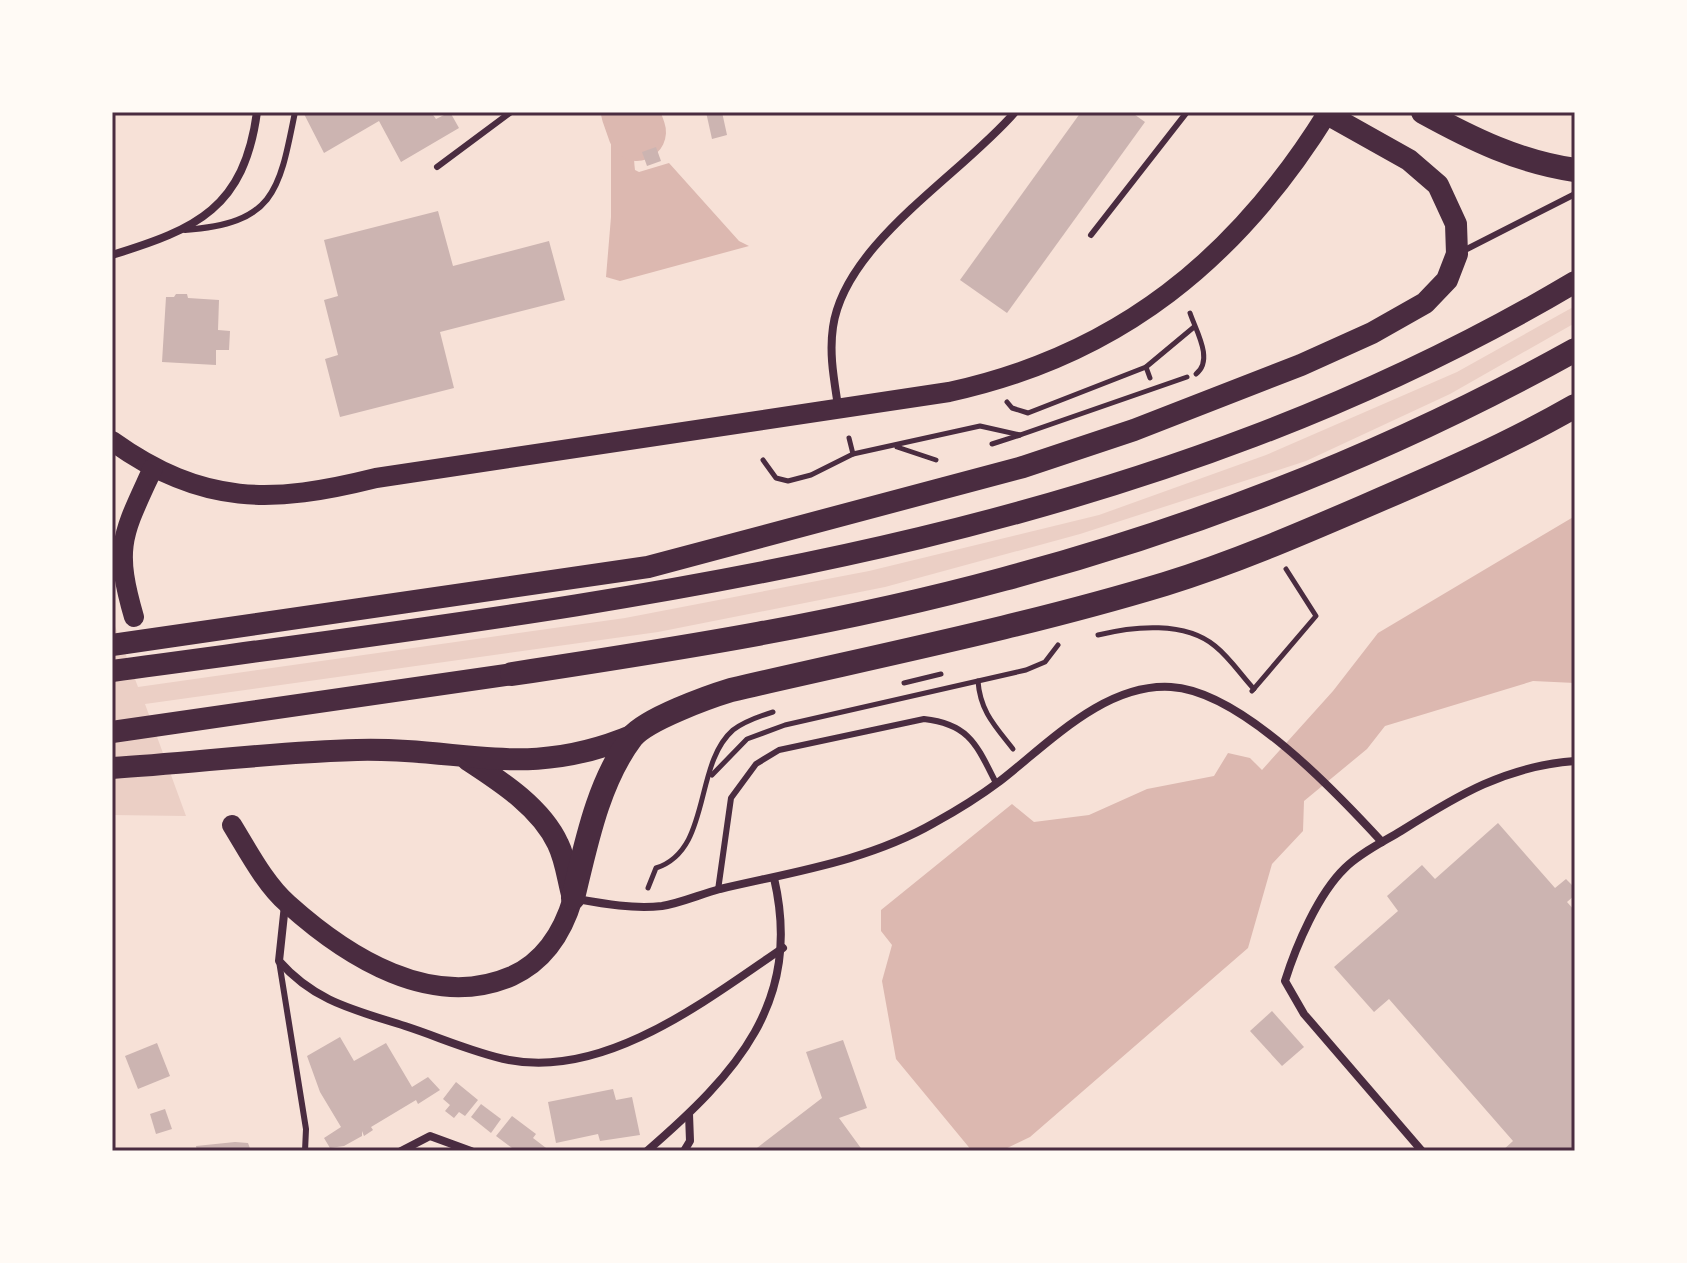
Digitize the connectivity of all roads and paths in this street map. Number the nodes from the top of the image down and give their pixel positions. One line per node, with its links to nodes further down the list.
1 (257, 112): 11 (street)
2 (295, 112): 11 (lane)
3 (511, 112): 8 (lane)
4 (1015, 112): 23 (street)
5 (1187, 112): 12 (lane)
6 (1423, 112): 9 (highway)
7 (1328, 113): 13 (highway); 23 (main road)
8 (437, 167)
9 (1575, 170)
10 (1575, 194): 13 (lane)
11 (179, 230): 14 (street)
12 (1091, 235)
13 (1457, 254): 35 (highway)
14 (112, 255)
15 (1575, 282): 37 (highway)
16 (1190, 313): 17 (path)
17 (1194, 327): 19 (path); 24 (path)
18 (1575, 350): 38 (highway)
19 (1146, 367): 20 (path); 21 (path)
20 (1150, 378)
21 (1006, 401)
22 (1575, 406): 42 (highway)
23 (838, 407): 32 (main road)
24 (1020, 435): 27 (path); 28 (path)
25 (849, 438): 29 (path)
26 (112, 441): 32 (main road)
27 (896, 446): 29 (path); 31 (path)
28 (984, 447)
29 (853, 454): 30 (path)
30 (763, 460)
31 (942, 460)
32 (153, 468): 34 (main road)
33 (1285, 568): 40 (path)
34 (134, 617)
35 (112, 645)
36 (1058, 645): 39 (path)
37 (112, 671)
38 (512, 674): 41 (highway)
39 (978, 681): 45 (path); 47 (path)
40 (1236, 710): 45 (street); 50 (street)
41 (112, 732)
42 (634, 735): 43 (highway); 53 (highway)
43 (464, 757): 46 (highway); 53 (highway)
44 (1575, 761): 50 (street)
45 (1024, 762): 48 (street)
46 (112, 768)
47 (709, 779)
48 (996, 783): 51 (street); 52 (lane)
49 (232, 825): 54 (main road)
50 (1382, 842): 63 (street)
51 (774, 878): 52 (street); 55 (street)
52 (718, 890): 53 (street)
53 (573, 898): 54 (main road)
54 (286, 902): 56 (street)
55 (783, 948): 56 (street); 57 (street)
56 (279, 961): 58 (lane)
57 (689, 1114): 61 (street); 62 (street)
58 (305, 1151)
59 (401, 1151): 60 (street)
60 (471, 1151)
61 (647, 1151)
62 (684, 1151)
63 (1422, 1151)

